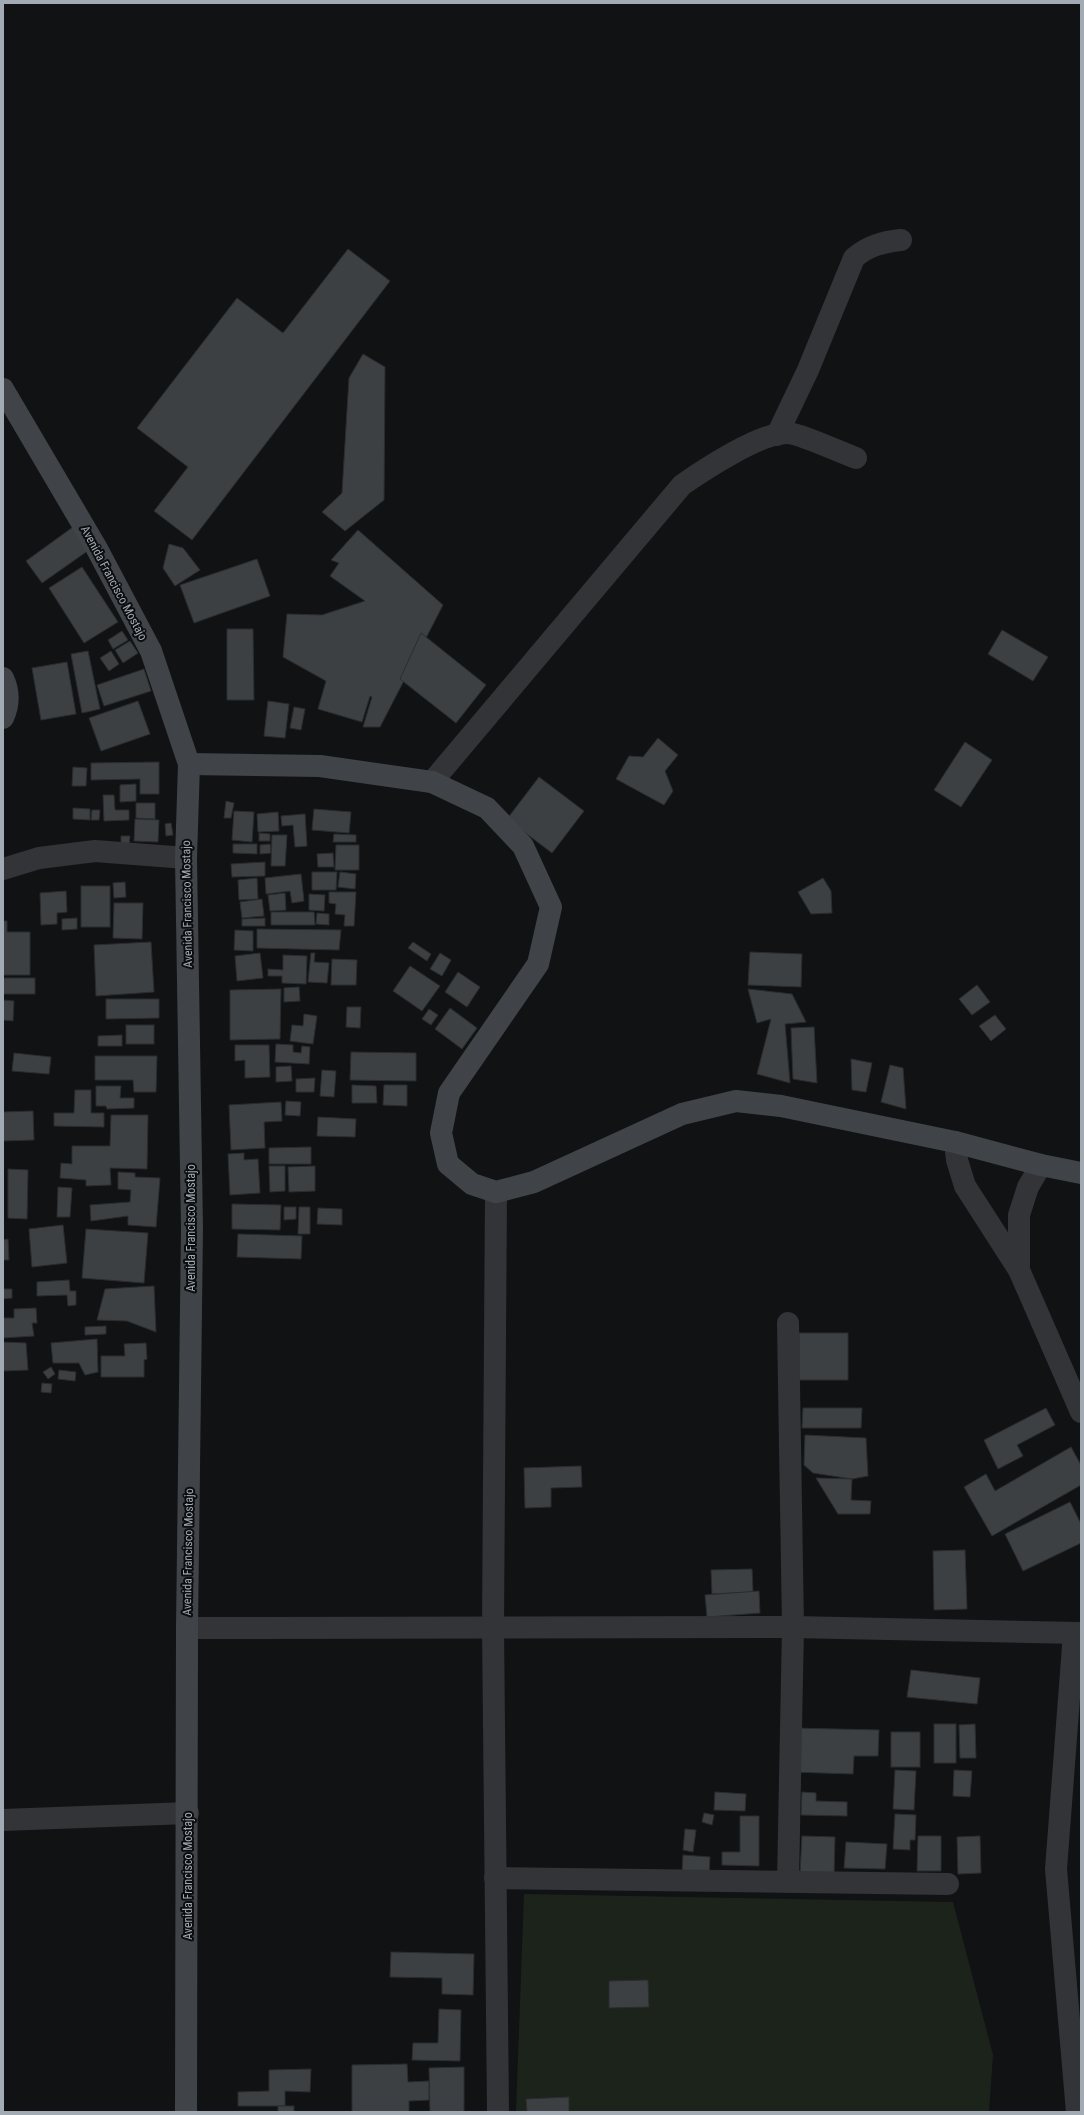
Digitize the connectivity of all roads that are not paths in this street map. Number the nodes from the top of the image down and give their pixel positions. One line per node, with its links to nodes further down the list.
1 (901, 240): 3 (street)
2 (3, 389): 7 (street, Avenida Francisco Mostajo)
3 (777, 435): 4 (street); 8 (street)
4 (856, 458)
5 (3, 678): 6 (street)
6 (3, 718)
7 (189, 764): 8 (street); 9 (street, Avenida Francisco Mostajo)
8 (432, 782): 14 (street)
9 (186, 858): 10 (street); 20 (street, Avenida Francisco Mostajo)
10 (3, 869)
11 (955, 1142): 12 (street); 14 (street); 15 (street)
12 (1041, 1165): 13 (street); 15 (street)
13 (1081, 1173)
14 (496, 1192): 19 (street)
15 (1019, 1270): 17 (street)
16 (788, 1323): 18 (street)
17 (1081, 1412)
18 (793, 1626): 19 (street); 21 (street); 25 (street)
19 (493, 1627): 20 (street); 24 (street)
20 (187, 1628): 22 (street, Avenida Francisco Mostajo)
21 (1078, 1633): 29 (street)
22 (188, 1813): 23 (street); 27 (street, Avenida Francisco Mostajo)
23 (3, 1820)
24 (495, 1878): 25 (street); 28 (street)
25 (788, 1882): 26 (street)
26 (948, 1884)
27 (186, 2112)
28 (498, 2112)
29 (1076, 2112)

